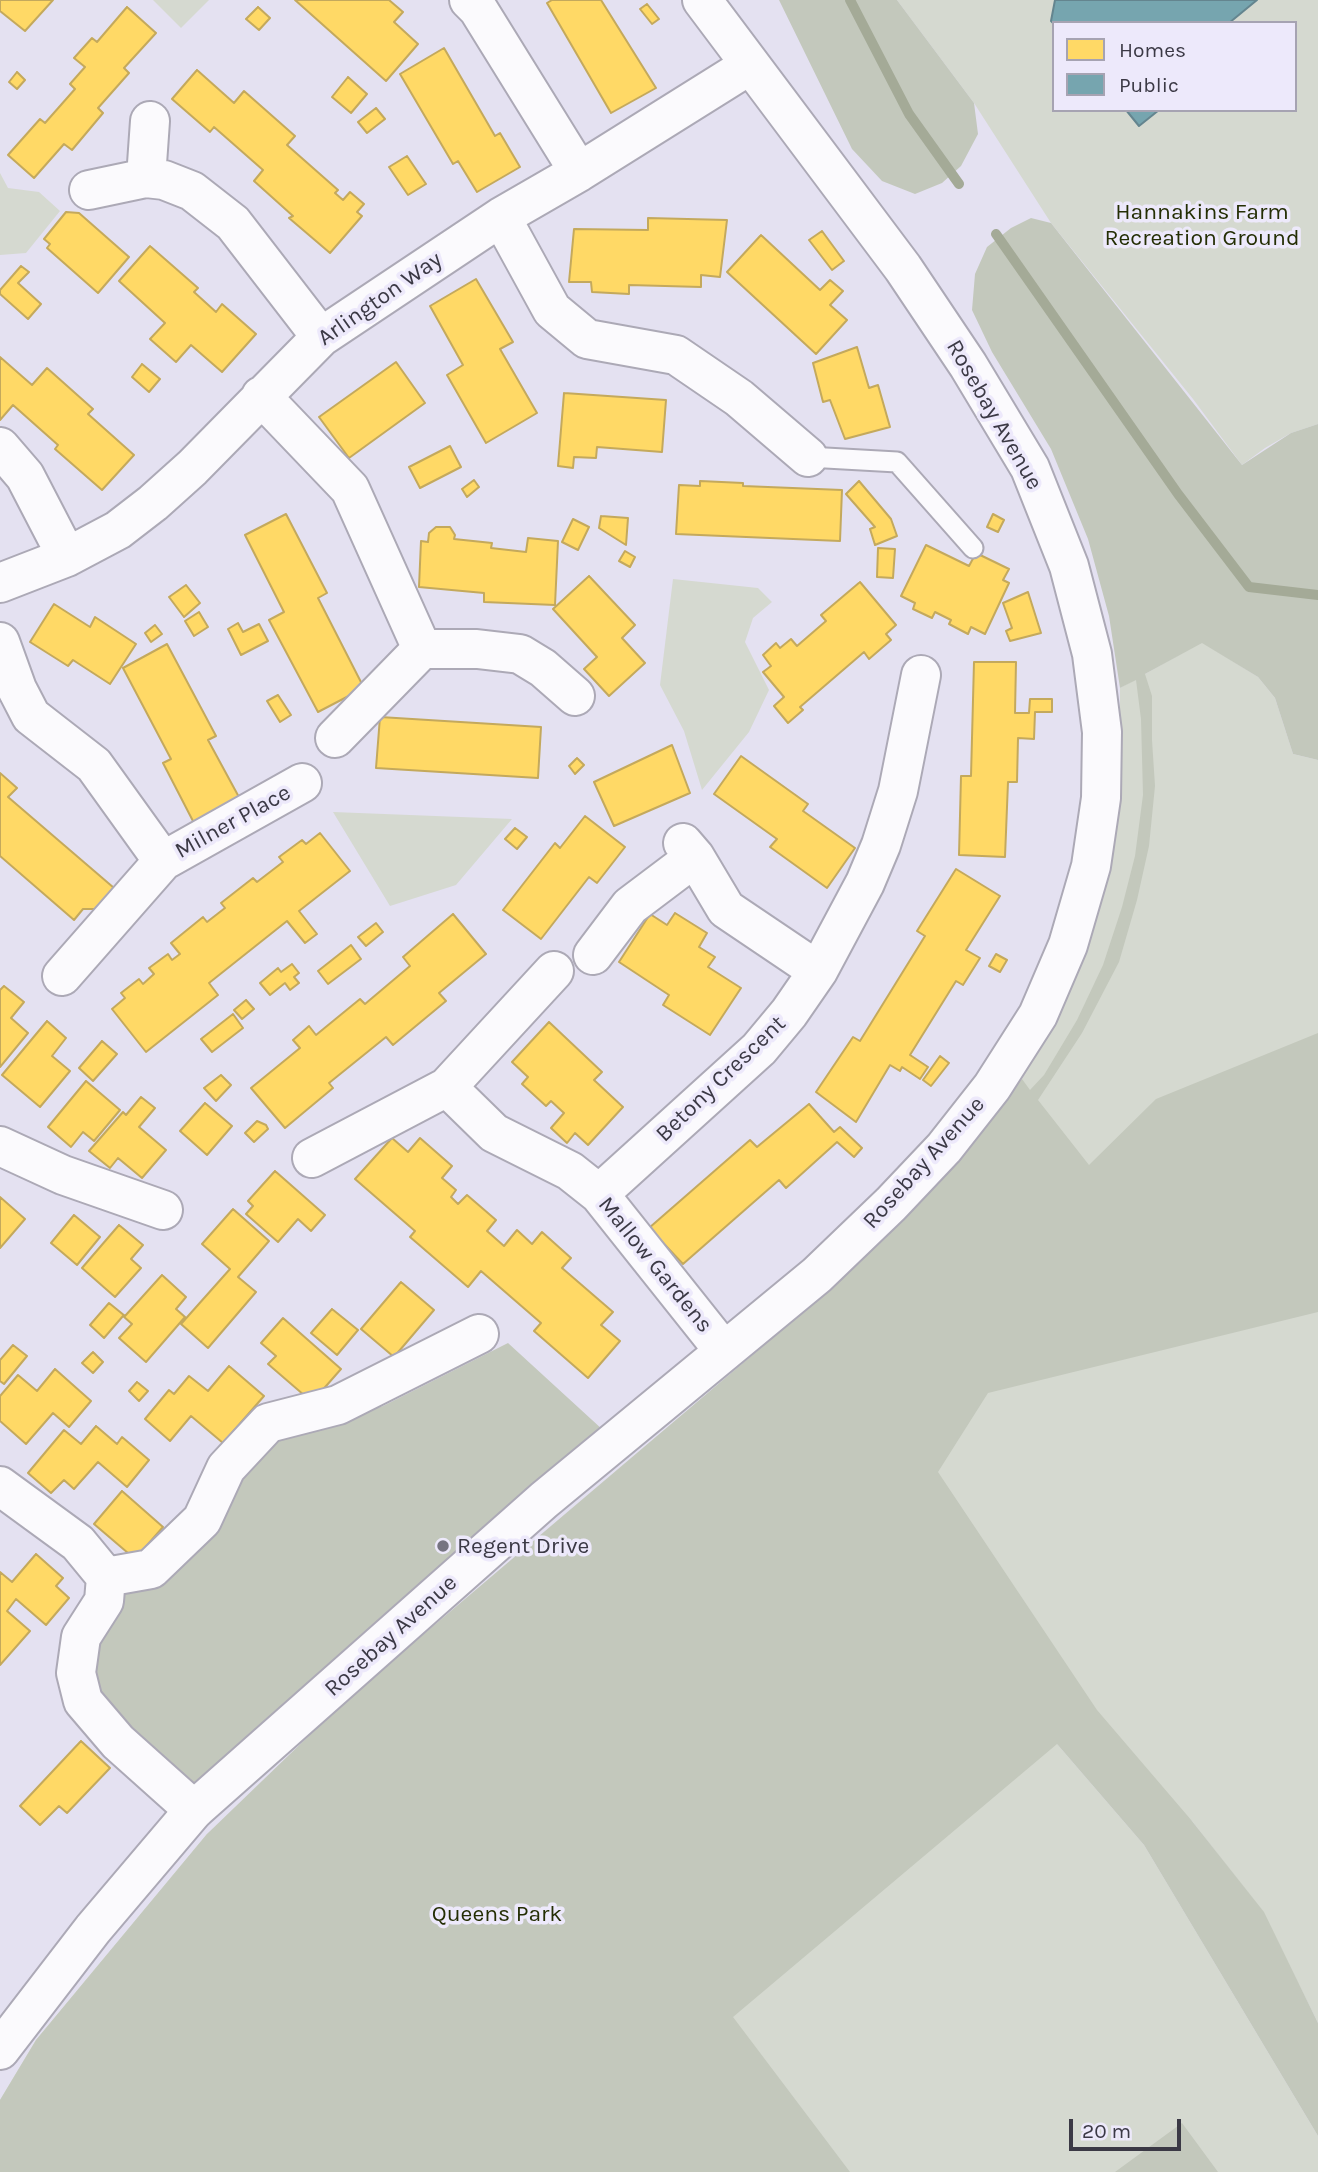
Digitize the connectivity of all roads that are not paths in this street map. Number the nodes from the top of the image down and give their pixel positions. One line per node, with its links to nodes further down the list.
1 (469, 0): 5 (street)
2 (702, 0): 3 (street, Rosebay Avenue)
3 (750, 65): 5 (street, Arlington Way); 33 (street, Rosebay Avenue)
4 (150, 121): 6 (street)
5 (579, 172): 8 (street, Arlington Way)
6 (146, 178): 7 (street); 9 (street)
7 (89, 190)
8 (501, 217): 9 (street, Arlington Way); 12 (street)
9 (321, 337): 10 (street, Arlington Way)
10 (261, 396): 14 (street, Arlington Way); 17 (street)
11 (0, 447): 14 (street)
12 (808, 457): 13 (lane)
13 (973, 548)
14 (67, 557): 15 (street, Arlington Way)
15 (0, 583)
16 (0, 642): 22 (street, Milner Place)
17 (422, 649): 19 (street); 20 (street)
18 (921, 675): 25 (street, Betony Crescent)
19 (575, 696)
20 (335, 738)
21 (302, 783): 22 (street, Milner Place)
22 (163, 861): 26 (street, Milner Place)
23 (593, 956): 25 (street)
24 (554, 971): 27 (street)
25 (818, 971): 30 (street, Betony Crescent)
26 (62, 976)
27 (447, 1087): 29 (street); 30 (street, Mallow Gardens)
28 (0, 1146): 31 (street)
29 (312, 1158)
30 (600, 1194): 33 (street, Mallow Gardens)
31 (163, 1210)
32 (479, 1334): 35 (street)
33 (724, 1351): 36 (street, Rosebay Avenue)
34 (0, 1486): 35 (street)
35 (106, 1577): 36 (street)
36 (194, 1810): 37 (street, Rosebay Avenue)
37 (0, 2050)

